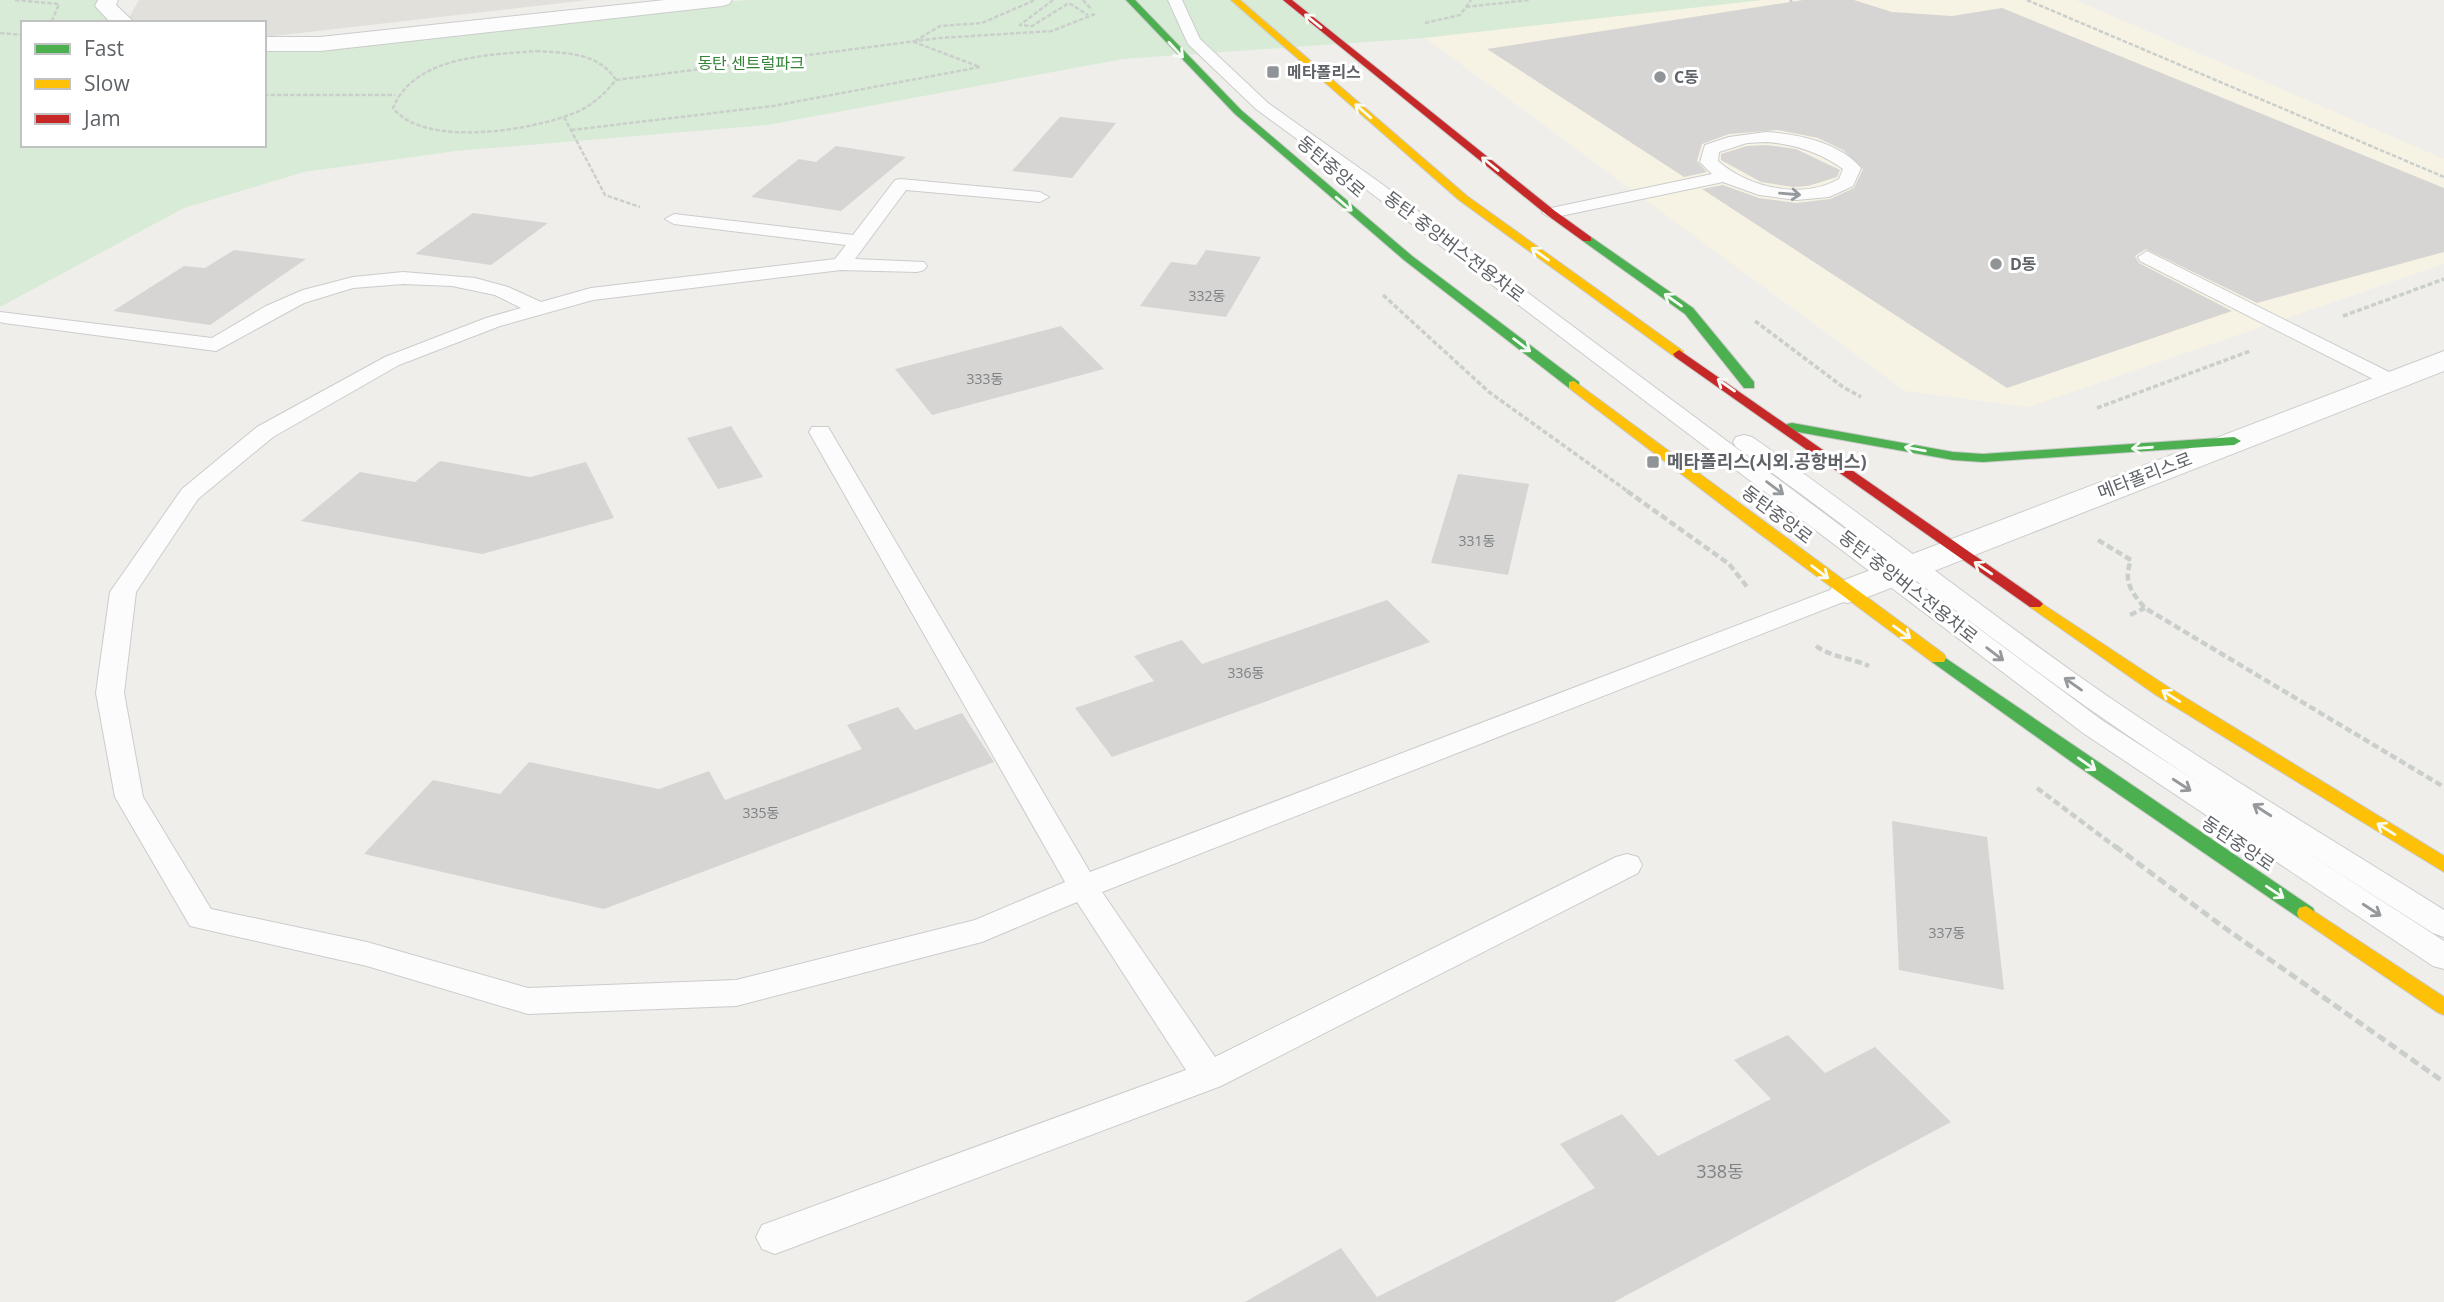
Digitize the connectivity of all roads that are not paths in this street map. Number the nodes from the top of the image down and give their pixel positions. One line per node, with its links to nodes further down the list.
1 (108, 0): 8 (street)
2 (722, 0): 9 (street)
3 (1130, 0): 27 (street, 동탄중앙로, one-way to 27)
4 (1175, 0): 26 (lane, 동탄 중앙버스전용차로, one-way to 26)
5 (1190, 0): 26 (lane, 동탄 중앙버스전용차로)
6 (1235, 0): 22 (street, one-way to 6)
7 (1287, 0): 12 (street, one-way to 7)
8 (122, 21)
9 (266, 44)
10 (1725, 176): 10 (lane, one-way to 10); 12 (lane)
11 (1040, 197): 14 (lane)
12 (1551, 213): 22 (street, one-way to 12)
13 (674, 219): 14 (lane)
14 (859, 240): 16 (lane)
15 (2147, 257): 21 (lane)
16 (841, 264): 17 (lane); 18 (lane)
17 (917, 266)
18 (540, 309): 19 (lane); 30 (lane)
19 (4, 317)
20 (2444, 360): 21 (street, 메타폴리스로)
21 (2390, 380): 24 (street, 메타폴리스로)
22 (1781, 425): 24 (street, one-way to 22); 25 (street)
23 (820, 432): 30 (lane)
24 (2234, 441): 25 (street, 메타폴리스로)
25 (1956, 549): 26 (street, 메타폴리스로); 29 (street, one-way to 25)
26 (1901, 570): 27 (street, 메타폴리스로); 31 (lane, 동탄 중앙버스전용차로, one-way to 26); 32 (lane, 동탄 중앙버스전용차로, one-way to 32)
27 (1847, 592): 30 (lane); 33 (street, 동탄중앙로, one-way to 33)
28 (1628, 865): 34 (lane)
29 (2444, 865)
30 (1083, 887): 34 (lane)
31 (2444, 925)
32 (2444, 957)
33 (2444, 1007)
34 (1209, 1076): 35 (lane)
35 (775, 1237)

